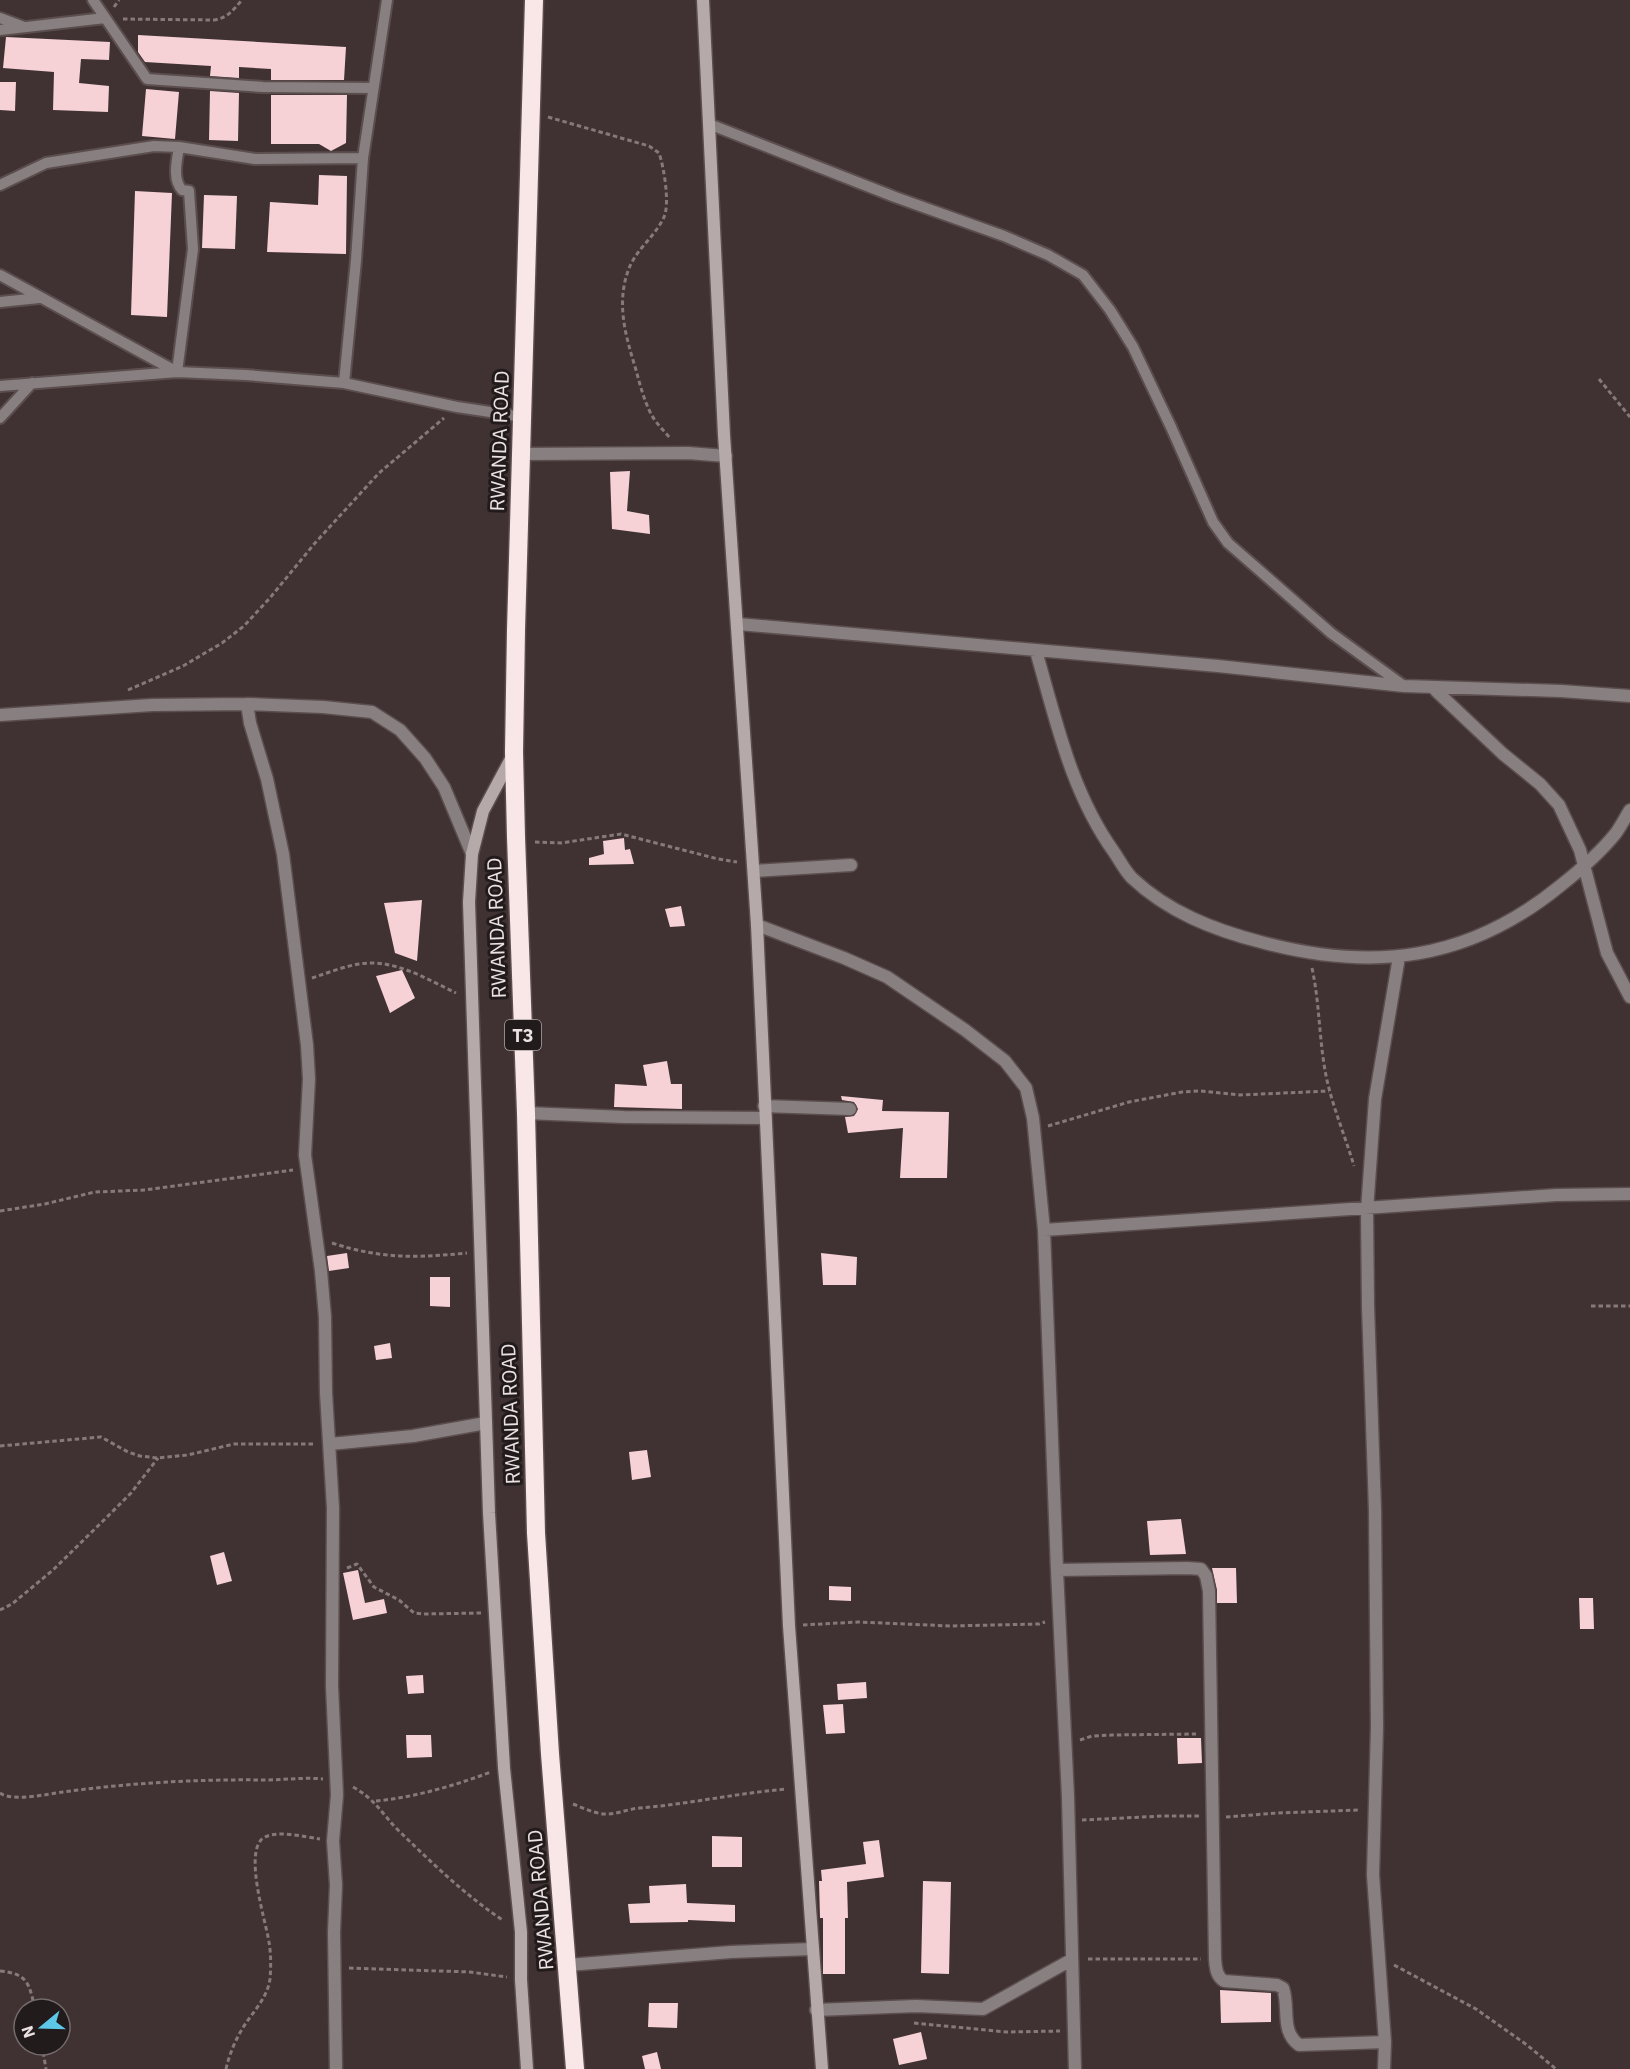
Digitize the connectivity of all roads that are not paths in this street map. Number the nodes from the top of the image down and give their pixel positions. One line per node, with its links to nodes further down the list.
1 (93, 0): 6 (lane)
2 (387, 0): 9 (lane)
3 (534, 0): 21 (highway, RWANDA ROAD / T3)
4 (703, 0): 10 (street)
5 (0, 18): 7 (lane)
6 (105, 18): 7 (lane); 9 (lane)
7 (27, 28): 8 (lane)
8 (0, 30)
9 (373, 88): 12 (lane)
10 (709, 124): 24 (street); 27 (lane)
11 (180, 147): 12 (lane); 13 (lane); 17 (lane)
12 (363, 158): 19 (lane)
13 (0, 185)
14 (0, 275): 15 (lane)
15 (39, 298): 16 (lane); 17 (lane)
16 (0, 302)
17 (177, 372): 18 (lane); 19 (lane)
18 (32, 383): 20 (lane); 22 (lane)
19 (344, 383): 21 (lane)
20 (0, 386)
21 (523, 417): 23 (highway, RWANDA ROAD / T3)
22 (0, 418)
23 (522, 454): 24 (street); 33 (highway, RWANDA ROAD / T3)
24 (726, 456): 25 (street)
25 (738, 624): 26 (street); 38 (street)
26 (1036, 651): 27 (street); 40 (street)
27 (1404, 686): 28 (street)
28 (1432, 687): 29 (street); 37 (street)
29 (1624, 695): 31 (street)
30 (247, 704): 32 (street); 35 (street); 49 (street)
31 (1630, 706)
32 (0, 715)
33 (514, 752): 35 (street); 44 (highway, RWANDA ROAD / T3)
34 (1630, 810): 37 (street)
35 (472, 854): 48 (street)
36 (851, 865): 38 (street)
37 (1584, 865): 40 (street); 41 (street)
38 (754, 868): 39 (street)
39 (757, 925): 43 (street); 47 (street)
40 (1399, 957): 46 (street)
41 (1630, 997)
42 (850, 1109): 43 (street)
43 (764, 1112): 44 (street); 51 (street)
44 (526, 1113): 53 (highway, RWANDA ROAD / T3)
45 (1630, 1194): 46 (street)
46 (1367, 1210): 47 (street); 55 (street)
47 (1044, 1230): 50 (street)
48 (486, 1424): 49 (street); 57 (street)
49 (330, 1444): 56 (street)
50 (1057, 1570): 52 (street); 55 (street)
51 (813, 1949): 53 (street); 54 (street)
52 (1071, 1960): 54 (street); 60 (street)
53 (568, 1965): 58 (highway, RWANDA ROAD / T3)
54 (816, 2010): 59 (street)
55 (1385, 2042): 61 (street)
56 (336, 2069)
57 (527, 2069)
58 (575, 2069)
59 (822, 2069)
60 (1075, 2069)
61 (1384, 2069)

